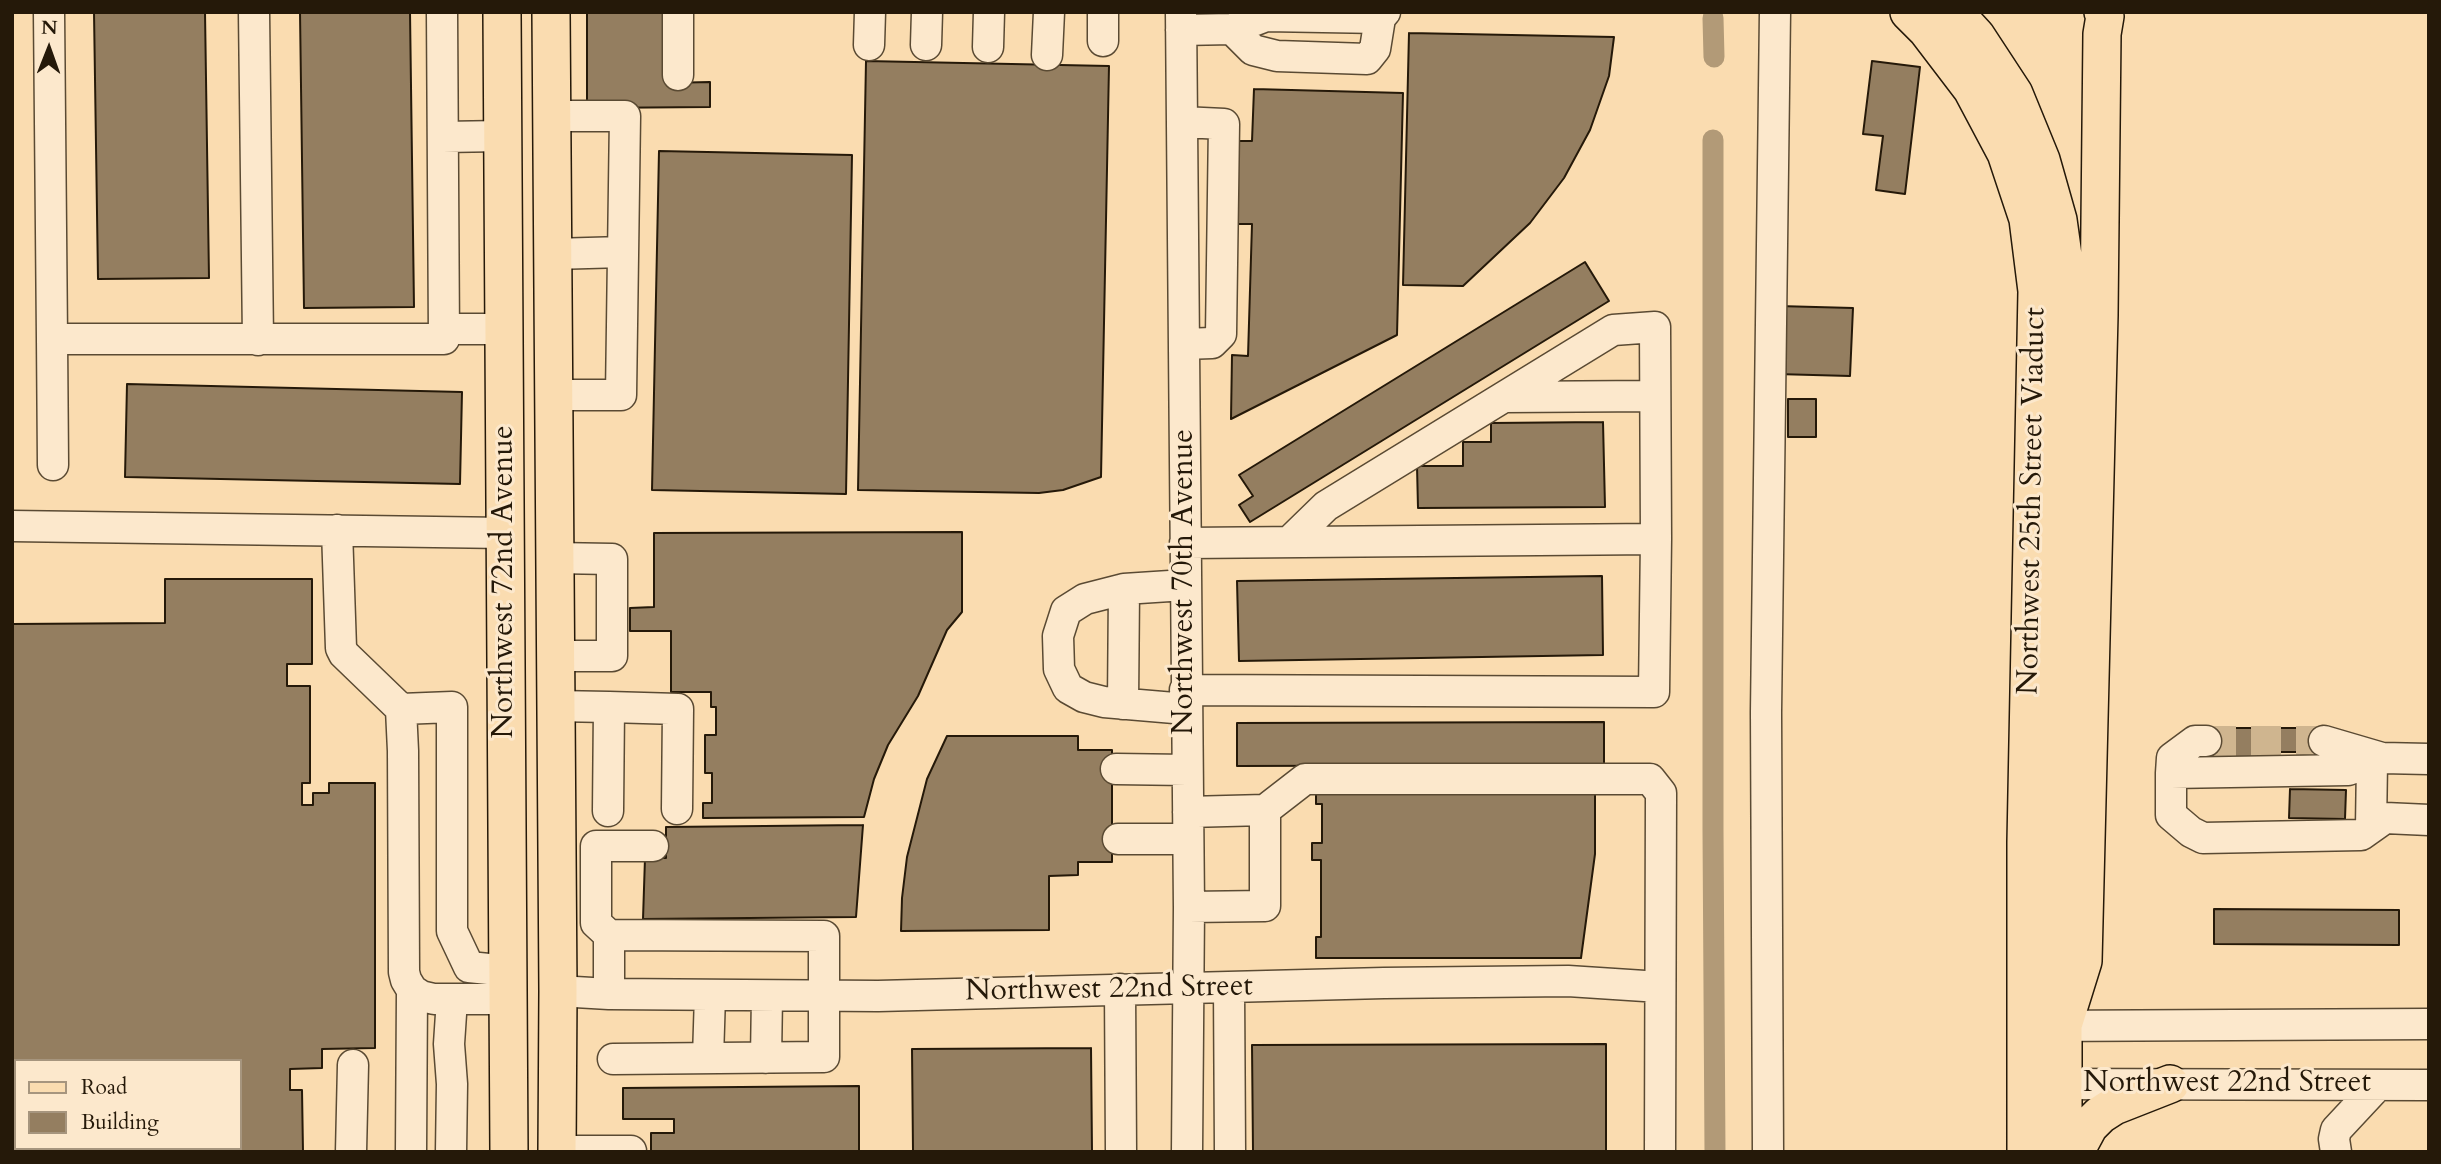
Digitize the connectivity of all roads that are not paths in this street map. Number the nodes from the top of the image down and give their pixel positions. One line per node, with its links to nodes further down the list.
1 (49, 12): 31 (street)
2 (254, 12): 32 (street)
3 (442, 12): 25 (street)
4 (502, 12): 26 (main road, Northwest 72nd Avenue)
5 (551, 12): 23 (main road, Northwest 72nd Avenue)
6 (678, 12): 22 (street)
7 (870, 12): 18 (street)
8 (927, 12): 19 (street)
9 (989, 12): 20 (street)
10 (1048, 12): 21 (street)
11 (1775, 12): 110 (street)
12 (1909, 12): 87 (main road, Northwest 25th Street Viaduct)
13 (1954, 12): 88 (main road, Northwest 25th Street Viaduct)
14 (2107, 13): 88 (main road)
15 (1382, 15): 17 (street); 17 (street)
16 (1181, 21): 17 (street); 24 (street, Northwest 70th Avenue)
17 (1231, 29)
18 (869, 45)
19 (926, 45)
20 (988, 47)
21 (1047, 55)
22 (678, 75)
23 (552, 116): 27 (street); 28 (main road, Northwest 72nd Avenue)
24 (1182, 122): 33 (street, Northwest 70th Avenue); 33 (street)
25 (443, 136): 26 (street); 29 (street)
26 (502, 136): 30 (main road, Northwest 72nd Avenue)
27 (623, 252): 28 (street); 34 (street)
28 (553, 254): 34 (main road, Northwest 72nd Avenue)
29 (443, 329): 30 (street); 32 (street)
30 (504, 329): 34 (main road); 40 (main road, Northwest 72nd Avenue)
31 (52, 339): 32 (street); 37 (street)
32 (258, 340)
33 (1184, 344): 42 (street, Northwest 70th Avenue)
34 (553, 384): 44 (main road, Northwest 72nd Avenue)
35 (1655, 396): 36 (street); 36 (street); 41 (street)
36 (1504, 397): 43 (street)
37 (52, 465)
38 (12, 526): 39 (street)
39 (337, 530): 40 (street); 52 (street)
40 (505, 533): 44 (main road); 74 (main road, Northwest 72nd Avenue)
41 (1656, 539): 43 (street); 48 (street)
42 (1185, 542): 43 (street); 45 (street, Northwest 70th Avenue)
43 (1289, 542)
44 (555, 574): 47 (main road, Northwest 72nd Avenue); 47 (street)
45 (1185, 586): 46 (street); 48 (street, Northwest 70th Avenue)
46 (1124, 589): 49 (street); 49 (street)
47 (555, 656): 50 (main road, Northwest 72nd Avenue)
48 (1186, 700): 49 (street); 58 (street, Northwest 70th Avenue)
49 (1123, 704)
50 (555, 706): 51 (street); 67 (main road, Northwest 72nd Avenue)
51 (609, 708): 60 (street); 62 (street)
52 (401, 709): 71 (street); 72 (street)
53 (2206, 741): 59 (street)
54 (2325, 741): 56 (street)
55 (2429, 759): 56 (street)
56 (2377, 760): 59 (street); 65 (street)
57 (1116, 769): 58 (street)
58 (1187, 769): 64 (street, Northwest 70th Avenue)
59 (2171, 773): 65 (street)
60 (677, 809)
61 (1265, 810): 64 (street); 70 (street); 77 (street)
62 (608, 811)
63 (2429, 820): 65 (street)
64 (1188, 826): 66 (street); 70 (street, Northwest 70th Avenue)
65 (2371, 827)
66 (1118, 839)
67 (556, 846): 68 (street); 80 (main road, Northwest 72nd Avenue)
68 (596, 846): 69 (street); 73 (street)
69 (653, 846)
70 (1189, 907): 75 (street, Northwest 70th Avenue)
71 (453, 933): 72 (street); 74 (street)
72 (404, 934): 79 (street)
73 (609, 935): 81 (street); 84 (street)
74 (509, 987): 80 (main road); 85 (street); 105 (main road, Northwest 72nd Avenue)
75 (1188, 987): 76 (street, Northwest 22nd Street); 78 (street, Northwest 22nd Street); 107 (street, Northwest 70th Avenue)
76 (1230, 987): 77 (street, Northwest 22nd Street); 108 (street)
77 (1660, 987): 109 (street)
78 (1120, 989): 84 (street, Northwest 22nd Street); 106 (street)
79 (412, 990): 85 (street); 90 (street)
80 (558, 991): 81 (street, Northwest 22nd Street); 101 (main road, Northwest 72nd Avenue)
81 (609, 995): 82 (street, Northwest 22nd Street)
82 (710, 995): 83 (street, Northwest 22nd Street); 91 (street)
83 (767, 996): 84 (street, Northwest 22nd Street); 92 (street)
84 (822, 996): 92 (street)
85 (452, 999): 89 (street)
86 (2429, 1024): 88 (street, Northwest 22nd Street)
87 (2026, 1026): 88 (street, Northwest 22nd Street); 95 (main road)
88 (2063, 1026): 96 (main road)
89 (449, 1044): 90 (street); 104 (street)
90 (412, 1045): 103 (street)
91 (708, 1058): 92 (street); 93 (street)
92 (766, 1058)
93 (614, 1059)
94 (353, 1065): 102 (street)
95 (2026, 1084): 96 (street, Northwest 22nd Street); 111 (main road)
96 (2064, 1084): 97 (street, Northwest 22nd Street); 112 (main road)
97 (2170, 1084): 98 (street, Northwest 22nd Street); 113 (main road)
98 (2378, 1085): 99 (street, Northwest 22nd Street); 114 (street)
99 (2429, 1085)
100 (631, 1150): 101 (street)
101 (556, 1151)
102 (351, 1152)
103 (411, 1152)
104 (451, 1152)
105 (509, 1152)
106 (1121, 1152)
107 (1187, 1152)
108 (1230, 1152)
109 (1660, 1152)
110 (1768, 1152)
111 (2026, 1152)
112 (2063, 1152)
113 (2075, 1152)
114 (2336, 1152)

